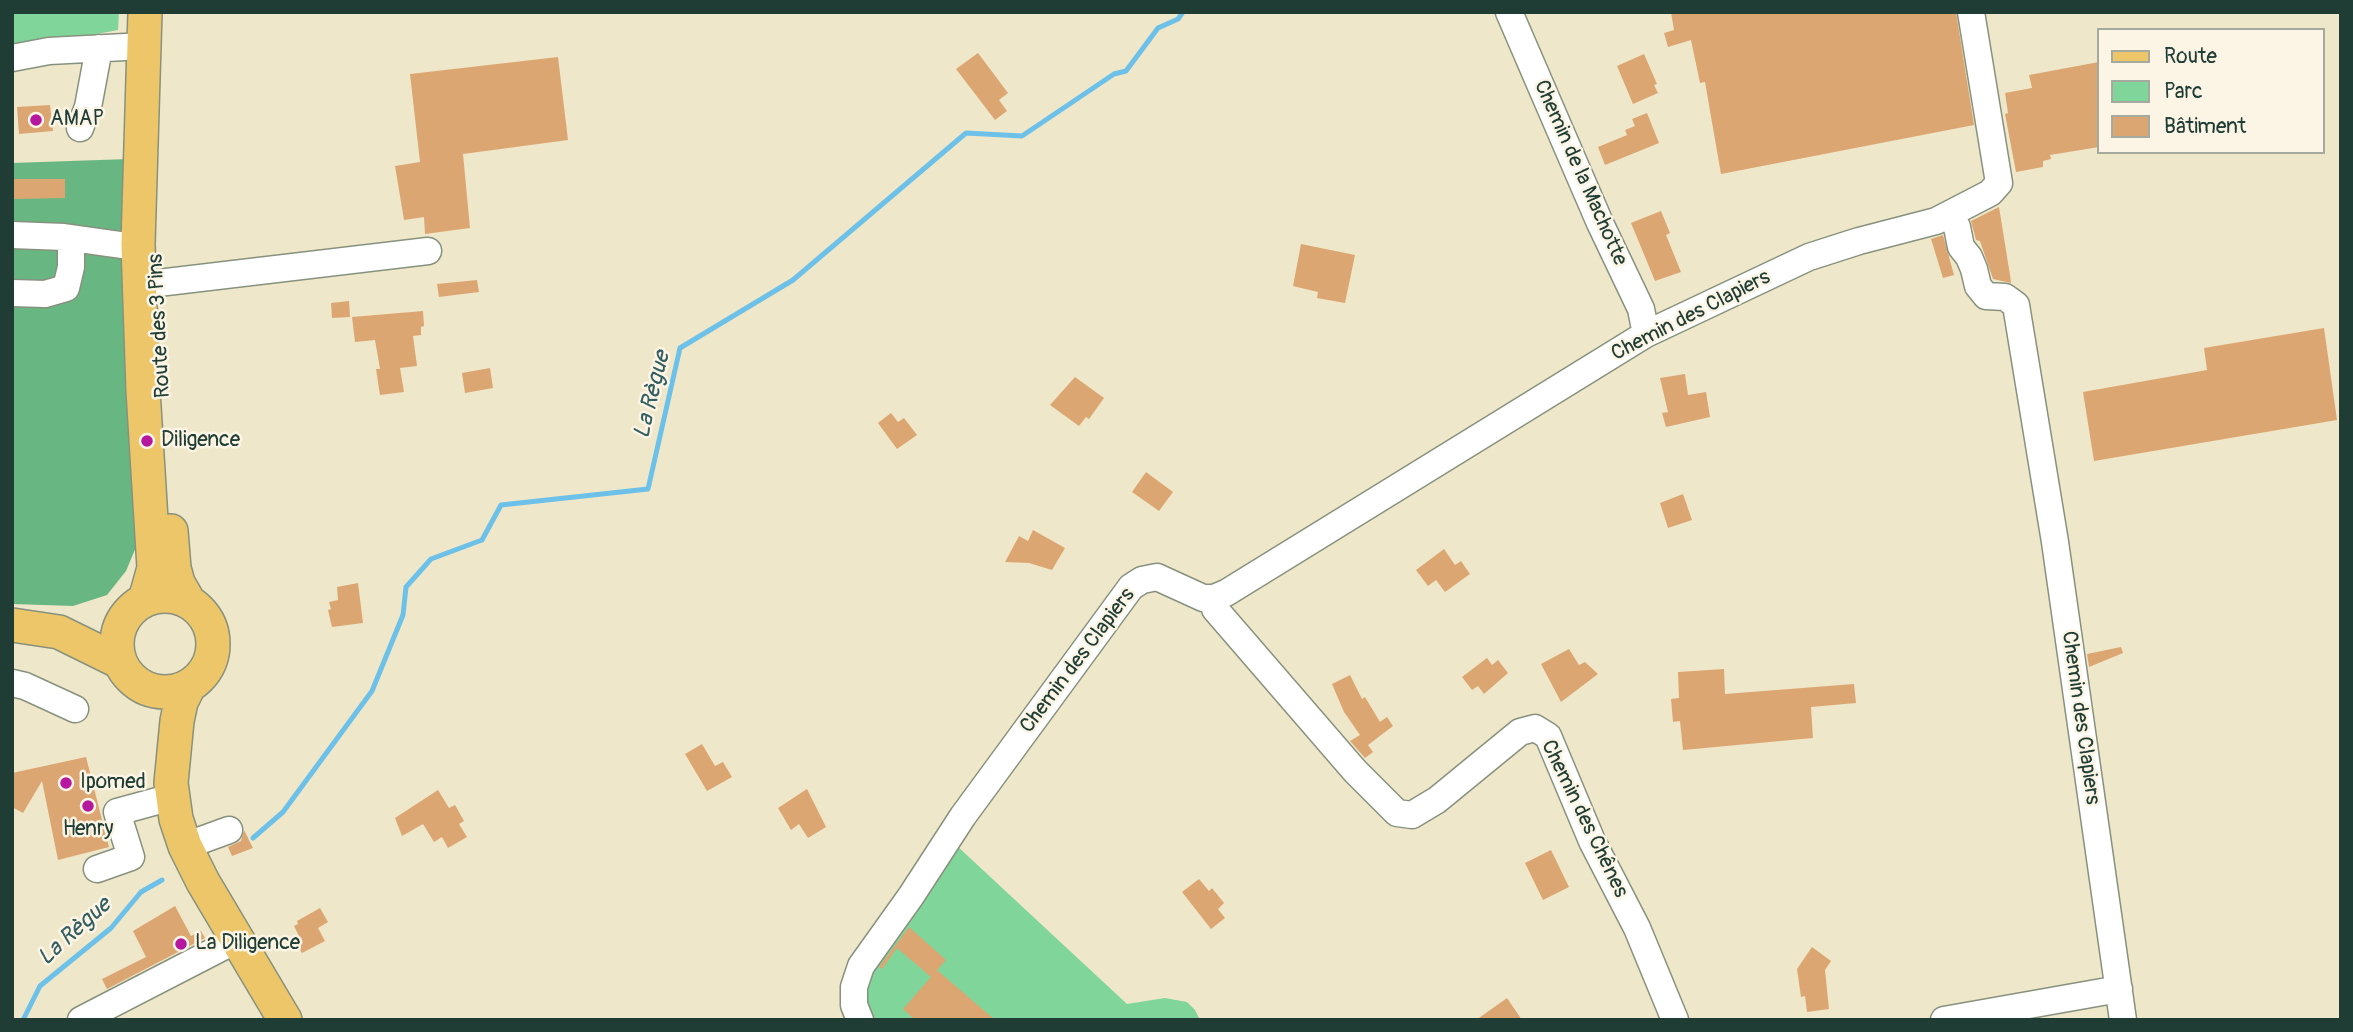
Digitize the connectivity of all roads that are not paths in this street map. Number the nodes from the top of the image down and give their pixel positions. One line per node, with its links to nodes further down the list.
1 (145, 12): 4 (main road, Route des 3 Pins)
2 (1509, 12): 15 (street, Chemin de la Machotte)
3 (1971, 12): 8 (street)
4 (144, 46): 5 (street); 11 (main road, Route des 3 Pins); 13 (main road, Route des 3 Pins)
5 (99, 48): 6 (street); 7 (street)
6 (12, 58)
7 (80, 128)
8 (1949, 216): 15 (street, Chemin des Clapiers); 30 (street, Chemin des Clapiers)
9 (12, 235): 10 (street)
10 (71, 238): 11 (street); 14 (street)
11 (138, 244): 18 (main road, Route des 3 Pins)
12 (428, 251): 13 (street)
13 (158, 283): 17 (main road, Route des 3 Pins)
14 (12, 293)
15 (1646, 334): 16 (street, Chemin des Clapiers)
16 (1214, 598): 33 (street, Chemin des Clapiers); 34 (street, Chemin des Chênes)
17 (189, 602): 18 (main road); 23 (main road)
18 (136, 606): 20 (main road); 21 (main road)
19 (12, 625): 20 (main road)
20 (59, 632): 21 (main road)
21 (131, 674): 23 (main road); 25 (main road)
22 (12, 683): 24 (street)
23 (189, 686): 25 (main road)
24 (75, 709)
25 (172, 790): 27 (main road); 28 (street)
26 (229, 830): 27 (street)
27 (185, 846): 29 (main road)
28 (97, 869)
29 (236, 940): 31 (street); 32 (main road)
30 (2119, 989): 35 (street); 36 (street, Chemin des Clapiers)
31 (81, 1020)
32 (285, 1020)
33 (860, 1020)
34 (1675, 1020)
35 (1944, 1020)
36 (2123, 1020)

